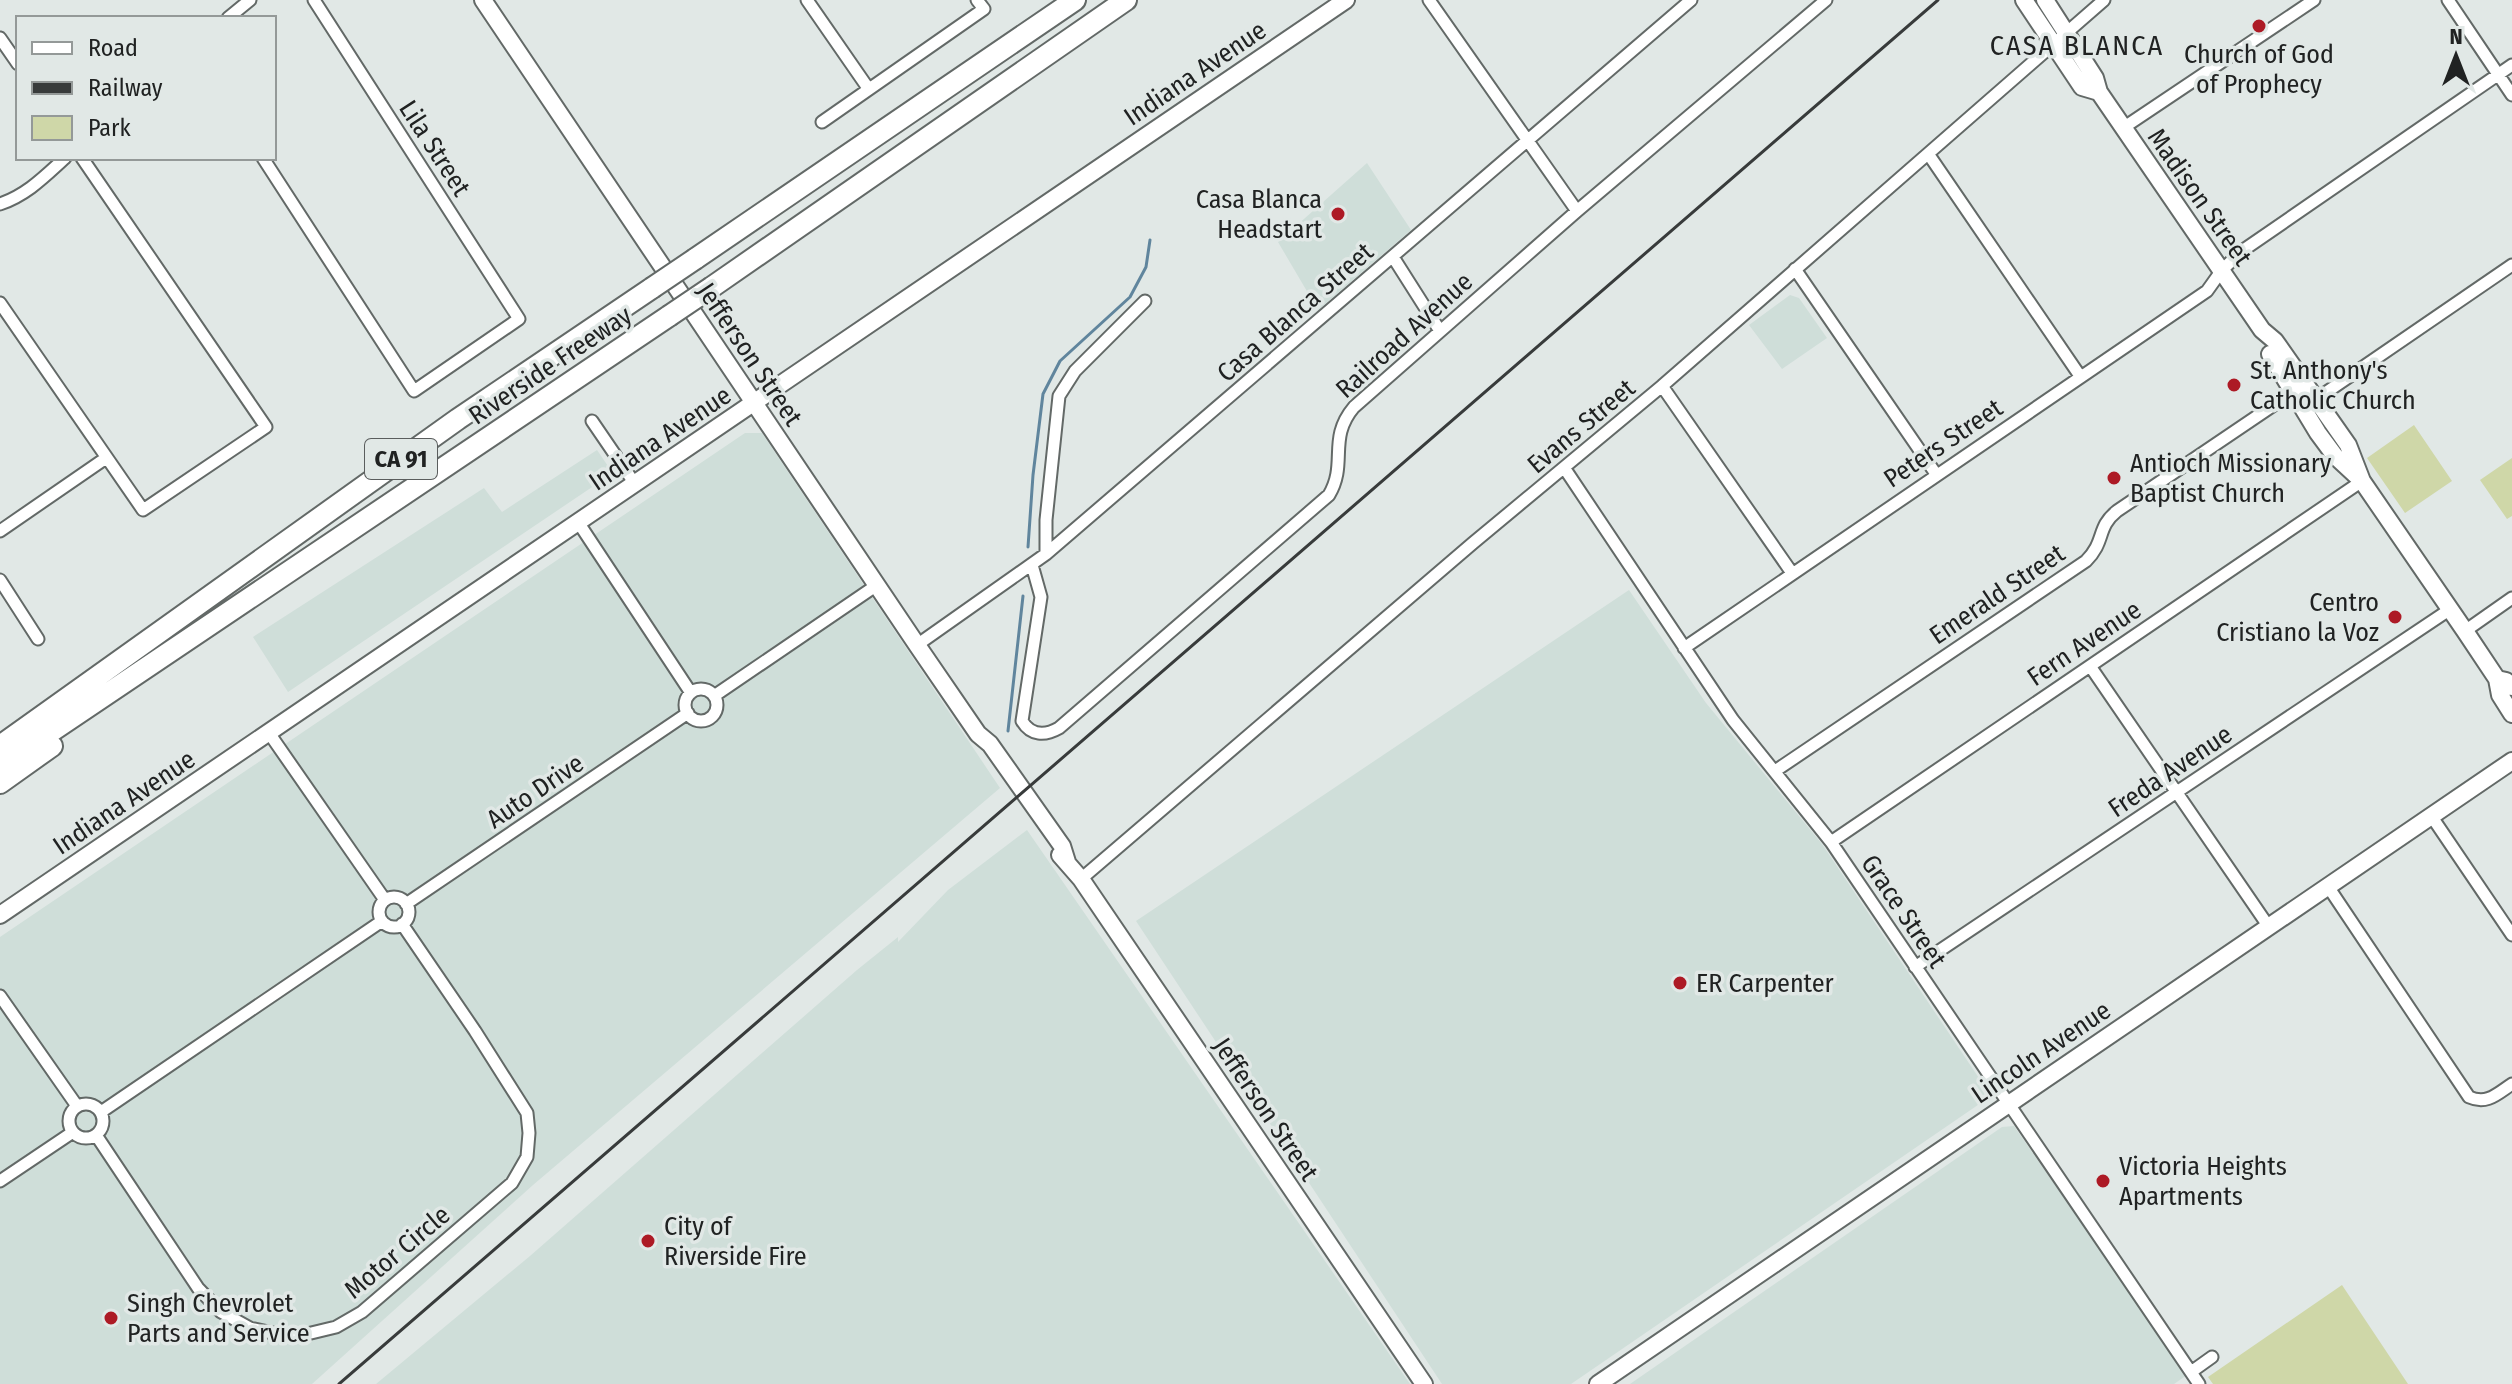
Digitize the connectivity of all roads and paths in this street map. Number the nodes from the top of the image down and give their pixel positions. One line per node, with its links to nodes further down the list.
1 (250, 0): 17 (street)
2 (314, 0): 31 (street, Lila Street)
3 (483, 0): 45 (street, Jefferson Street)
4 (807, 0): 23 (street)
5 (1075, 0): 73 (highway, Riverside Freeway / CA 91, bridge)
6 (1126, 0): 71 (highway, Riverside Freeway / CA 91, bridge)
7 (1346, 0): 45 (street, Indiana Avenue)
8 (1429, 0): 27 (street)
9 (1691, 0): 27 (street, Casa Blanca Street)
10 (1826, 0): 33 (street, Railroad Avenue)
11 (2024, 0): 19 (street, Madison Street)
12 (2045, 0): 19 (street, Madison Street)
13 (2104, 0): 19 (street, Evans Street)
14 (2314, 0): 26 (street)
15 (2448, 0): 22 (street)
16 (981, 5): 23 (street)
17 (230, 16)
18 (0, 38): 20 (street)
19 (2061, 38): 26 (street, Madison Street); 28 (street, Evans Street)
20 (16, 61)
21 (2512, 65): 22 (street, Peters Street)
22 (2498, 74): 24 (street); 37 (street, Peters Street)
23 (868, 88): 25 (street)
24 (2512, 95)
25 (822, 122)
26 (2123, 128): 37 (street, Madison Street)
27 (1527, 141): 33 (street); 34 (street, Casa Blanca Street)
28 (1929, 155): 36 (street, Evans Street); 41 (street)
29 (63, 160): 32 (street)
30 (83, 160): 47 (street)
31 (264, 160)
32 (0, 204)
33 (1577, 211): 40 (street, Railroad Avenue)
34 (1393, 257): 40 (street); 54 (street, Casa Blanca Street)
35 (2512, 265): 44 (street)
36 (1795, 269): 42 (street, Evans Street); 49 (street)
37 (2222, 270): 41 (street, Peters Street); 43 (street, Madison Street)
38 (1145, 301): 54 (street)
39 (0, 303): 47 (street)
40 (1440, 331): 55 (street, Railroad Avenue)
41 (2080, 376): 49 (street, Peters Street)
42 (1662, 386): 48 (street, Evans Street); 56 (street)
43 (2299, 388): 44 (street, Madison Street); 50 (street, Madison Street); 76 (street, Emerald Street)
44 (2315, 400): 50 (street, Madison Street)
45 (755, 404): 51 (street, Indiana Avenue); 58 (street, Jefferson Street)
46 (592, 421): 51 (street)
47 (106, 458): 53 (street)
48 (1565, 469): 64 (street, Grace Street); 81 (street, Evans Street)
49 (1936, 474): 56 (street, Peters Street)
50 (2362, 481): 60 (street, Madison Street); 65 (street, Fern Avenue)
51 (635, 484): 52 (street, Indiana Avenue)
52 (578, 522): 67 (street); 72 (street, Indiana Avenue)
53 (0, 531)
54 (1046, 554): 55 (street, Casa Blanca Street)
55 (1032, 565): 63 (street, Casa Blanca Street)
56 (1792, 573): 64 (street, Peters Street)
57 (0, 580): 62 (street)
58 (877, 585): 63 (street, Jefferson Street); 68 (street, Auto Drive)
59 (2512, 598): 61 (street)
60 (2449, 610): 61 (street, Madison Street); 78 (street, Freda Avenue)
61 (2465, 631): 66 (street, Madison Street)
62 (38, 639)
63 (917, 645): 81 (street, Jefferson Street)
64 (1684, 648): 76 (street, Grace Street)
65 (2090, 666): 78 (street); 80 (street, Fern Avenue)
66 (2505, 683): 70 (street, Madison Street)
67 (691, 693): 68 (street); 69 (street)
68 (714, 696): 69 (street, Auto Drive)
69 (688, 713): 84 (street, Auto Drive)
70 (2512, 714)
71 (63, 722): 75 (highway, Riverside Freeway / CA 91); 77 (highway)
72 (269, 733): 83 (street); 85 (street, Indiana Avenue)
73 (5, 739)
74 (2512, 761): 79 (street, Lincoln Avenue)
75 (0, 766)
76 (1775, 771): 80 (street, Grace Street)
77 (0, 783)
78 (2177, 793): 88 (street); 90 (street, Freda Avenue)
79 (2432, 817): 82 (street, Lincoln Avenue); 89 (street)
80 (1831, 842): 90 (street, Grace Street)
81 (1081, 879): 101 (street, Jefferson Street)
82 (2329, 888): 88 (street, Lincoln Avenue); 92 (street)
83 (385, 900): 84 (street); 86 (street)
84 (406, 904): 87 (street)
85 (0, 915)
86 (382, 921): 87 (street); 95 (street)
87 (402, 924): 97 (street, Motor Circle)
88 (2269, 927): 93 (street, Lincoln Avenue)
89 (2512, 935)
90 (1915, 967): 93 (street, Grace Street)
91 (0, 996): 94 (street)
92 (2512, 1084)
93 (2009, 1103): 100 (street, Grace Street); 102 (street, Lincoln Avenue)
94 (77, 1106): 95 (street); 96 (street)
95 (101, 1112): 97 (street)
96 (73, 1132): 97 (street); 98 (street)
97 (96, 1135)
98 (0, 1181)
99 (2212, 1357): 100 (street)
100 (2191, 1372): 103 (street, Grace Street)
101 (1424, 1384)
102 (1598, 1384)
103 (2199, 1384)

